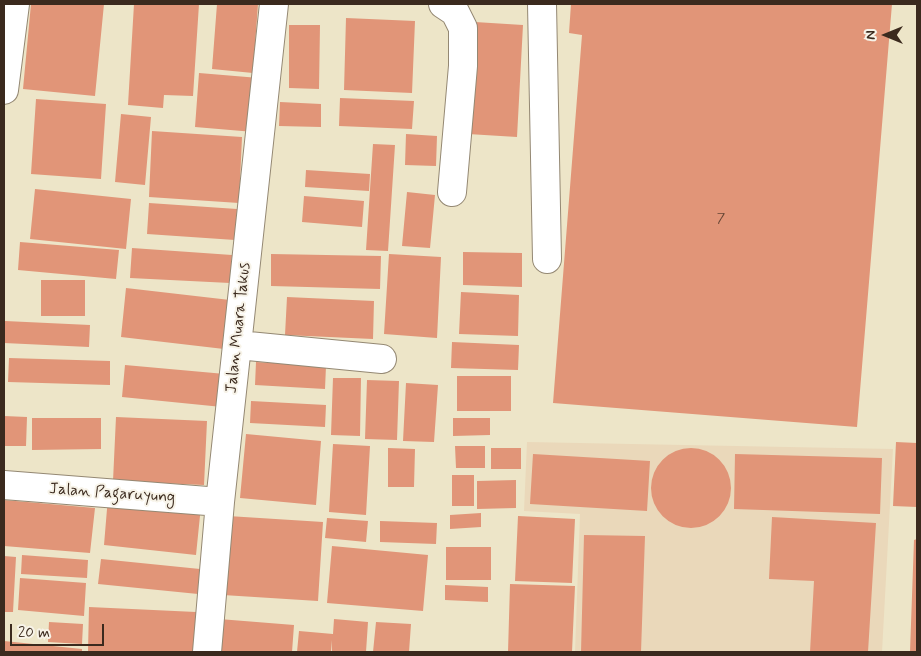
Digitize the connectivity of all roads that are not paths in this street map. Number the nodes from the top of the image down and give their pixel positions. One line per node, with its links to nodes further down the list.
1 (15, 4): 5 (street)
2 (274, 4): 8 (street, Jalan Muara Takus)
3 (443, 4): 6 (street)
4 (542, 4): 7 (street)
5 (4, 90)
6 (452, 192)
7 (547, 259)
8 (238, 345): 9 (street); 11 (street, Jalan Muara Takus)
9 (382, 359)
10 (4, 485): 11 (street, Jalan Pagaruyung)
11 (220, 502): 12 (street, Jalan Muara Takus)
12 (207, 652)

